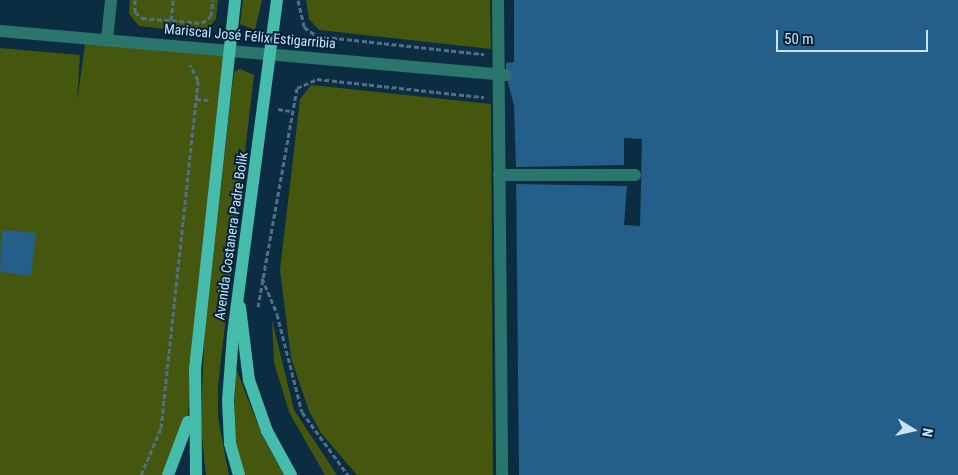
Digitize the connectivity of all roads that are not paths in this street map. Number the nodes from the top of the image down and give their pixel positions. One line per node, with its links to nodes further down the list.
1 (111, 0): 6 (street)
2 (235, 0): 7 (main road, Avenida Costanera Padre Bolik)
3 (277, 0): 8 (main road, Avenida Costanera Padre Bolik)
4 (498, 0): 9 (street)
5 (0, 31): 6 (street, Mariscal José Félix Estigarribia)
6 (107, 39): 7 (street, Mariscal José Félix Estigarribia)
7 (230, 48): 8 (street, Mariscal José Félix Estigarribia); 13 (main road, Avenida Costanera Padre Bolik)
8 (272, 53): 9 (street, Mariscal José Félix Estigarribia); 12 (main road, Avenida Costanera Padre Bolik)
9 (502, 75): 11 (street)
10 (635, 175): 11 (street)
11 (499, 176): 18 (street)
12 (238, 291): 16 (main road, Avenida Costanera Padre Bolik); 17 (main road)
13 (192, 397): 14 (main road); 15 (main road, Avenida Costanera Padre Bolik)
14 (168, 475)
15 (196, 475)
16 (239, 475)
17 (291, 475)
18 (502, 475)

